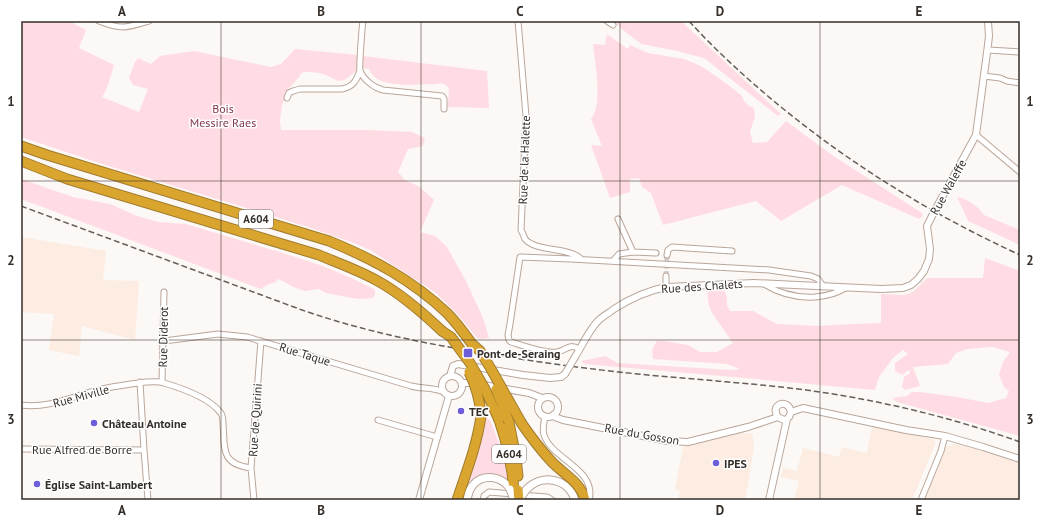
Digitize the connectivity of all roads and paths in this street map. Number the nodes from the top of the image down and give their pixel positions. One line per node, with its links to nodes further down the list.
1 (99, 21): 2 (street)
2 (149, 21)
3 (363, 21): 10 (street)
4 (518, 21): 26 (street, Rue de la Halette)
5 (607, 21): 7 (street)
6 (988, 21): 8 (street, Rue Waleffe)
7 (613, 25)
8 (988, 50): 9 (street); 11 (street, Rue Waleffe)
9 (1020, 52)
10 (360, 70): 13 (street); 14 (street)
11 (984, 76): 12 (street); 15 (street, Rue Waleffe)
12 (1020, 83)
13 (287, 98)
14 (444, 109)
15 (976, 135): 19 (street); 33 (street, Rue Waleffe, bridge)
16 (21, 146): 38 (highway, A604)
17 (21, 161): 20 (highway, A604)
18 (21, 167): 20 (highway)
19 (1020, 172)
20 (67, 179): 35 (highway, A604)
21 (618, 219): 23 (street)
22 (732, 251): 25 (street)
23 (633, 252): 24 (street); 27 (street)
24 (656, 252)
25 (667, 255)
26 (580, 259): 27 (street); 39 (street)
27 (613, 261): 30 (street)
28 (666, 276): 31 (street)
29 (763, 283): 30 (street, Rue des Chalets); 31 (street, Rue des Chalets); 32 (street, Rue des Chalets)
30 (823, 286): 32 (street, Rue des Chalets)
31 (666, 287): 39 (street, Rue des Chalets)
32 (847, 287): 33 (street, Rue des Chalets)
33 (903, 288)
34 (164, 292): 36 (street, Rue Diderot)
35 (442, 331): 59 (highway, A604, bridge); 63 (highway, bridge)
36 (164, 341): 37 (street, Rue Taque); 42 (street, Rue Diderot)
37 (261, 341): 44 (street, Rue Taque); 58 (street, Rue de Quirini)
38 (472, 344): 59 (highway, A604, bridge); 70 (highway, bridge)
39 (580, 349): 40 (street, Rue des Chalets, bridge)
40 (450, 376): 43 (street); 44 (street)
41 (140, 382): 42 (street, Rue Miville); 46 (street, Rue Miville); 56 (street)
42 (162, 382): 58 (street, Rue Miville)
43 (462, 383): 44 (street); 45 (street)
44 (447, 394): 54 (street)
45 (542, 398): 48 (street); 49 (street)
46 (21, 405)
47 (791, 412): 50 (street); 51 (street); 53 (street)
48 (553, 415): 49 (street); 50 (street, Rue du Gosson)
49 (545, 416): 71 (street)
50 (778, 418): 51 (street, Rue du Gosson)
51 (787, 419): 72 (street)
52 (378, 420): 54 (street)
53 (945, 436): 57 (street); 73 (street)
54 (437, 437): 62 (street)
55 (21, 449): 56 (street, Rue Alfred de Borre)
56 (144, 450): 60 (street)
57 (1020, 459)
58 (251, 468): 61 (street, Rue de Quirini)
59 (517, 490): 64 (main road); 66 (highway, A604, bridge); 67 (highway, A604, bridge); 69 (main road)
60 (148, 500)
61 (254, 500)
62 (419, 500)
63 (458, 500)
64 (467, 500)
65 (483, 500): 68 (street)
66 (514, 500)
67 (519, 500)
68 (552, 500)
69 (575, 500)
70 (584, 500)
71 (589, 500)
72 (769, 500)
73 (921, 500)

